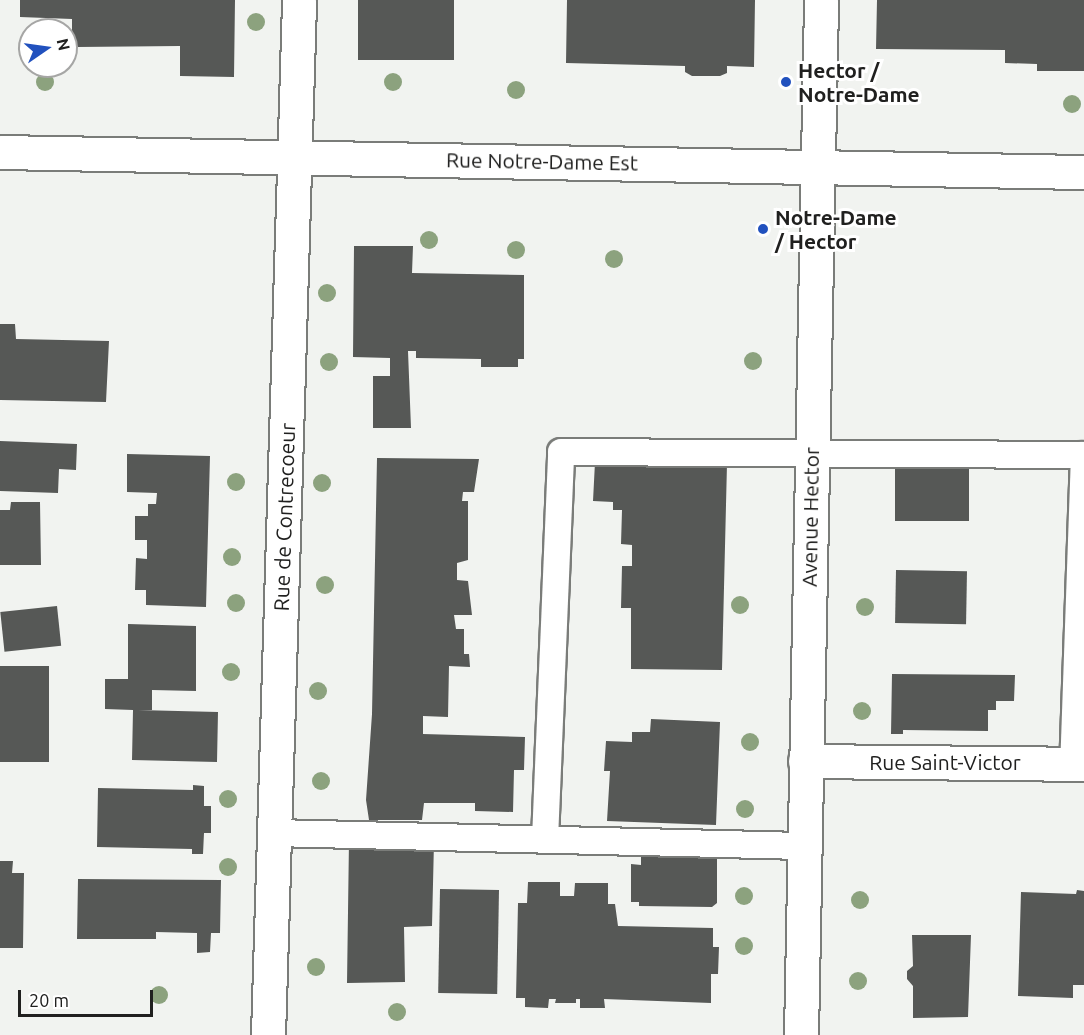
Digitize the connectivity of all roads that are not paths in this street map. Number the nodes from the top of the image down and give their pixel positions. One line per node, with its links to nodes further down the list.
1 (299, 0): 4 (street, Rue de Contrecoeur)
2 (821, 0): 5 (street, Avenue Hector)
3 (0, 152): 4 (street, Rue Notre-Dame Est)
4 (294, 157): 5 (street, Rue Notre-Dame Est); 11 (street, Rue de Contrecoeur)
5 (817, 166): 6 (street, Rue Notre-Dame Est); 8 (street, Avenue Hector)
6 (1084, 172)
7 (1084, 455): 8 (lane); 10 (lane)
8 (811, 456): 9 (street, Avenue Hector); 12 (lane)
9 (805, 761): 10 (street, Rue Saint-Victor); 13 (street, Avenue Hector)
10 (1078, 764)
11 (274, 833): 12 (lane); 14 (street, Rue de Contrecoeur)
12 (545, 839): 13 (lane)
13 (804, 846): 15 (street, Avenue Hector)
14 (268, 1035)
15 (801, 1035)

